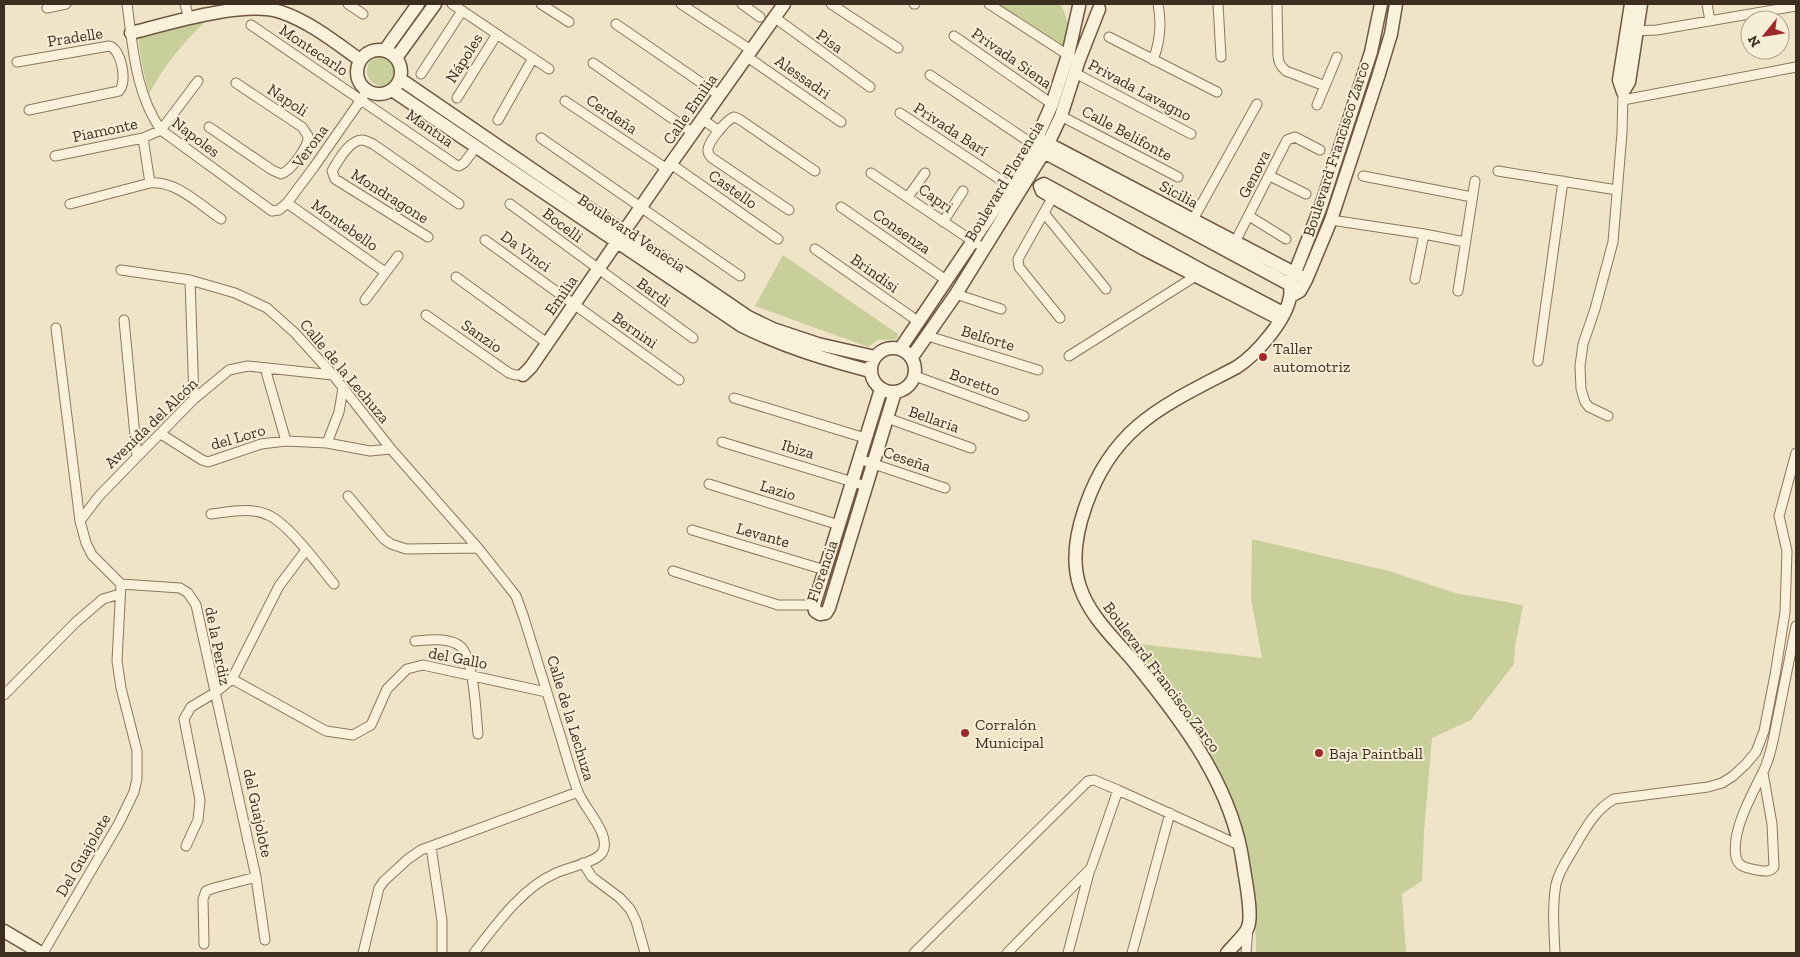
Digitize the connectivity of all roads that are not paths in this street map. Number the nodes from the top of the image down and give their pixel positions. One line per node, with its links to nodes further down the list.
1 (66, 4): 26 (street)
2 (127, 4): 37 (street, Napoles)
3 (185, 4): 31 (street)
4 (348, 4): 28 (street)
5 (418, 4): 42 (street)
6 (435, 4): 46 (street)
7 (452, 4): 27 (street)
8 (541, 4): 33 (street)
9 (681, 4): 43 (street, Alessadri)
10 (742, 4): 29 (street)
11 (784, 4): 30 (street, Calle Emilia)
12 (831, 4): 41 (street)
13 (989, 4): 52 (street, Privada Lavagno)
14 (1158, 4): 49 (street)
15 (1218, 4): 44 (street)
16 (1277, 4): 62 (street)
17 (1382, 4): 148 (street, Boulevard Francisco Zarco)
18 (1396, 4): 124 (street, Boulevard Francisco Zarco)
19 (1631, 4): 36 (street)
20 (1641, 4): 36 (street)
21 (1707, 4): 32 (street)
22 (1078, 5): 24 (street); 52 (street, Boulevard Florencia)
23 (264, 6): 31 (street); 48 (street)
24 (1102, 6): 52 (street, Boulevard Florencia)
25 (1796, 6): 32 (street)
26 (46, 8)
27 (462, 11): 38 (street); 57 (street)
28 (363, 14)
29 (760, 17)
30 (774, 18): 43 (street, Calle Emilia); 63 (street, Pisa)
31 (189, 19): 37 (street)
32 (1710, 21): 36 (street)
33 (569, 22)
34 (616, 24): 67 (street)
35 (250, 25): 66 (street, Montecarlo)
36 (1632, 31): 68 (street)
37 (131, 33): 53 (street, Napoles)
38 (497, 34): 47 (street); 69 (street, Nápoles)
39 (954, 36): 71 (street, Privada Siena)
40 (1108, 37): 49 (street)
41 (898, 48)
42 (385, 50): 46 (street); 48 (street)
43 (749, 53): 67 (street, Calle Emilia); 79 (street, Alessadri)
44 (1221, 57)
45 (1337, 57): 62 (street)
46 (396, 58): 59 (street)
47 (534, 58): 56 (street); 77 (street)
48 (360, 60): 66 (street)
49 (1153, 60): 65 (street)
50 (17, 62): 55 (street, Pradelle)
51 (593, 63): 83 (street)
52 (1074, 63): 71 (street, Boulevard Florencia); 76 (street, Boulevard Florencia); 84 (street, Privada Lavagno)
53 (135, 67): 55 (street); 81 (street, Napoles)
54 (1796, 67): 68 (street)
55 (122, 69): 74 (street)
56 (549, 69)
57 (421, 74)
58 (930, 74): 87 (street)
59 (400, 79): 64 (street); 129 (street, Boulevard Venecia)
60 (198, 80): 81 (street)
61 (236, 83): 92 (street, Napoli)
62 (1325, 86): 73 (street)
63 (870, 87)
64 (392, 90): 66 (street); 89 (street, Boulevard Venecia)
65 (1217, 92)
66 (364, 95): 88 (street, Verona); 89 (street, Mantua)
67 (719, 95): 78 (street, Calle Emilia)
68 (1623, 96): 107 (street)
69 (457, 98)
70 (565, 101): 95 (street, Cerdeña)
71 (1052, 104): 87 (street, Boulevard Florencia)
72 (1257, 104): 126 (street)
73 (1317, 105)
74 (29, 110)
75 (900, 113): 106 (street, Privada Barí)
76 (1061, 116): 87 (street, Boulevard Florencia); 100 (street, Calle Belifonte)
77 (498, 120)
78 (702, 120): 82 (street); 83 (street, Calle Emilia)
79 (841, 122)
80 (209, 126): 92 (street, Napoli)
81 (161, 130): 85 (street, Piamonte); 120 (street, Napoles)
82 (719, 131): 96 (street); 119 (street)
83 (693, 133): 95 (street, Calle Emilia)
84 (1191, 134)
85 (143, 138): 91 (street, Piamonte); 105 (street)
86 (541, 138): 117 (street)
87 (1038, 144): 106 (street, Boulevard Florencia); 126 (street, Sicilia); 136 (street, Boulevard Florencia)
88 (328, 146): 93 (street); 94 (street, Verona)
89 (476, 146): 129 (street, Boulevard Venecia)
90 (1320, 150): 101 (street, Genova)
91 (55, 156)
92 (299, 156): 94 (street)
93 (342, 156): 115 (street); 128 (street, Mondragone)
94 (314, 167): 113 (street, Verona)
95 (669, 167): 117 (street, Calle Emilia); 130 (street, Castello)
96 (815, 170)
97 (1498, 171): 104 (street)
98 (871, 173): 111 (street, Capri)
99 (925, 173): 111 (street)
100 (1178, 176)
101 (1270, 176): 110 (street); 122 (street, Genova)
102 (1363, 176): 112 (street)
103 (1475, 181): 112 (street)
104 (1563, 182): 107 (street); 168 (street)
105 (150, 183): 114 (street); 123 (street)
106 (1010, 186): 133 (street, Boulevard Florencia)
107 (1617, 190): 182 (street)
108 (963, 191): 125 (street)
109 (1055, 194): 121 (street); 142 (street)
110 (1306, 194)
111 (908, 197): 125 (street, Capri)
112 (1472, 197): 134 (street)
113 (287, 203): 120 (street, Verona); 141 (street, Montebello)
114 (70, 204)
115 (459, 204)
116 (510, 204): 140 (street, Bocelli)
117 (641, 206): 129 (street, Calle Emilia); 143 (street)
118 (841, 207): 147 (street, Consenza)
119 (789, 210)
120 (272, 211)
121 (1044, 213): 149 (street); 157 (street)
122 (1249, 216): 131 (street); 135 (street, Genova)
123 (221, 219)
124 (1331, 220): 127 (street); 148 (street, Boulevard Francisco Zarco)
125 (943, 222): 133 (street, Capri)
126 (1190, 225): 135 (street, Sicilia)
127 (1424, 234): 134 (street); 145 (street)
128 (428, 237)
129 (620, 238): 140 (street, Emilia); 166 (street, Boulevard Venecia); 171 (street, Boulevard Venecia)
130 (778, 239)
131 (1286, 239)
132 (485, 240): 153 (street, Da Vinci)
133 (972, 241): 136 (street, Capri); 147 (street, Boulevard Florencia)
134 (1464, 242): 150 (street)
135 (1232, 247): 148 (street, Sicilia)
136 (984, 248): 151 (street, Boulevard Florencia)
137 (815, 249): 159 (street, Brindisi)
138 (398, 256): 141 (street, Montebello)
139 (121, 270): 146 (street, Calle de la Lechuza)
140 (598, 270): 153 (street, Emilia); 162 (street, Bardi)
141 (385, 272): 152 (street, Montebello)
142 (1200, 273): 156 (street); 165 (street)
143 (740, 276)
144 (456, 277): 163 (street)
145 (1415, 279)
146 (190, 280): 173 (street, Calle de la Lechuza); 180 (street)
147 (946, 280): 159 (street, Boulevard Florencia)
148 (1296, 285): 156 (street, Boulevard Francisco Zarco)
149 (1106, 289)
150 (1458, 291)
151 (956, 294): 154 (street); 161 (street, Boulevard Florencia)
152 (365, 300)
153 (574, 305): 163 (street, Emilia); 175 (street, Bernini)
154 (1000, 309)
155 (426, 314): 172 (street, Sanzio)
156 (1282, 316): 225 (street, Boulevard Francisco Zarco)
157 (1060, 318)
158 (124, 320): 192 (street)
159 (919, 322): 164 (street, Boulevard Florencia)
160 (56, 328): 201 (street)
161 (928, 336): 167 (street, Boulevard Florencia); 170 (street, Belforte)
162 (693, 338)
163 (547, 343): 172 (street, Emilia)
164 (900, 349): 166 (street); 167 (street)
165 (1069, 356)
166 (875, 357): 171 (street)
167 (912, 358): 174 (street)
168 (1538, 362)
169 (265, 368): 173 (street, Avenida del Alcón); 180 (street, Avenida del Alcón); 186 (street)
170 (1038, 370)
171 (870, 371): 177 (street)
172 (523, 374)
173 (333, 375): 176 (street, Calle de la Lechuza)
174 (915, 376): 178 (street); 181 (street, Boretto)
175 (679, 380)
176 (344, 388): 187 (street); 190 (street, Calle de la Lechuza)
177 (880, 389): 178 (street); 185 (street, Florencia)
178 (895, 392): 183 (street, Florencia)
179 (734, 398): 185 (street)
180 (194, 400): 184 (street, Avenida del Alcón)
181 (1024, 416)
182 (1608, 416)
183 (887, 418): 189 (street, Bellaria); 194 (street, Florencia)
184 (161, 434): 186 (street, del Loro); 192 (street, Avenida del Alcón)
185 (865, 438): 193 (street, Florencia)
186 (286, 441): 187 (street, del Loro)
187 (327, 442): 190 (street, del Loro)
188 (722, 442): 195 (street, Ibiza)
189 (971, 448)
190 (391, 449): 204 (street, Calle de la Lechuza)
191 (1796, 453): 211 (street)
192 (137, 457): 201 (street, Avenida del Alcón)
193 (859, 458): 194 (street, Ceseña); 195 (street, Florencia)
194 (873, 464): 197 (street, Florencia); 198 (street, Ceseña)
195 (852, 482): 197 (street, Ibiza); 202 (street, Florencia)
196 (709, 484): 202 (street, Lazio)
197 (866, 486): 210 (street, Florencia)
198 (946, 488)
199 (348, 496): 204 (street)
200 (211, 514): 205 (street)
201 (80, 521): 209 (street)
202 (839, 525): 206 (street, Florencia)
203 (692, 530): 206 (street, Levante)
204 (478, 548): 217 (street, Calle de la Lechuza)
205 (306, 550): 208 (street); 215 (street, de la Perdiz)
206 (825, 570): 210 (street, Florencia)
207 (673, 571): 210 (street)
208 (334, 584)
209 (121, 589): 216 (street, de la Perdiz); 218 (street); 234 (street, Del Guajolote)
210 (814, 605)
211 (1783, 624): 212 (street); 245 (street)
212 (1796, 626): 220 (street)
213 (416, 641): 214 (street)
214 (472, 676): 215 (street, del Gallo); 217 (street, del Gallo); 219 (street)
215 (232, 679): 216 (street)
216 (216, 692): 224 (street, de la Perdiz); 229 (street, del Guajolote)
217 (546, 692): 222 (street, Calle de la Lechuza)
218 (4, 695)
219 (478, 734)
220 (1763, 773): 220 (street)
221 (1118, 790): 223 (street); 228 (street); 239 (street)
222 (578, 792): 226 (street); 227 (street, Calle de la Lechuza)
223 (1170, 813): 225 (street); 242 (street)
224 (186, 846)
225 (1241, 846): 230 (street, Boulevard Francisco Zarco)
226 (431, 847): 235 (street); 236 (street)
227 (583, 863): 237 (street); 238 (street)
228 (1091, 868): 240 (street); 241 (street)
229 (256, 877): 232 (street, del Guajolote); 233 (street)
230 (1248, 928): 243 (street); 244 (street)
231 (4, 931): 234 (street)
232 (265, 940)
233 (204, 944)
234 (42, 953)
235 (363, 953)
236 (442, 953)
237 (474, 953)
238 (645, 953)
239 (914, 953)
240 (1007, 953)
241 (1068, 953)
242 (1132, 953)
243 (1227, 953)
244 (1246, 953)
245 (1555, 953)

